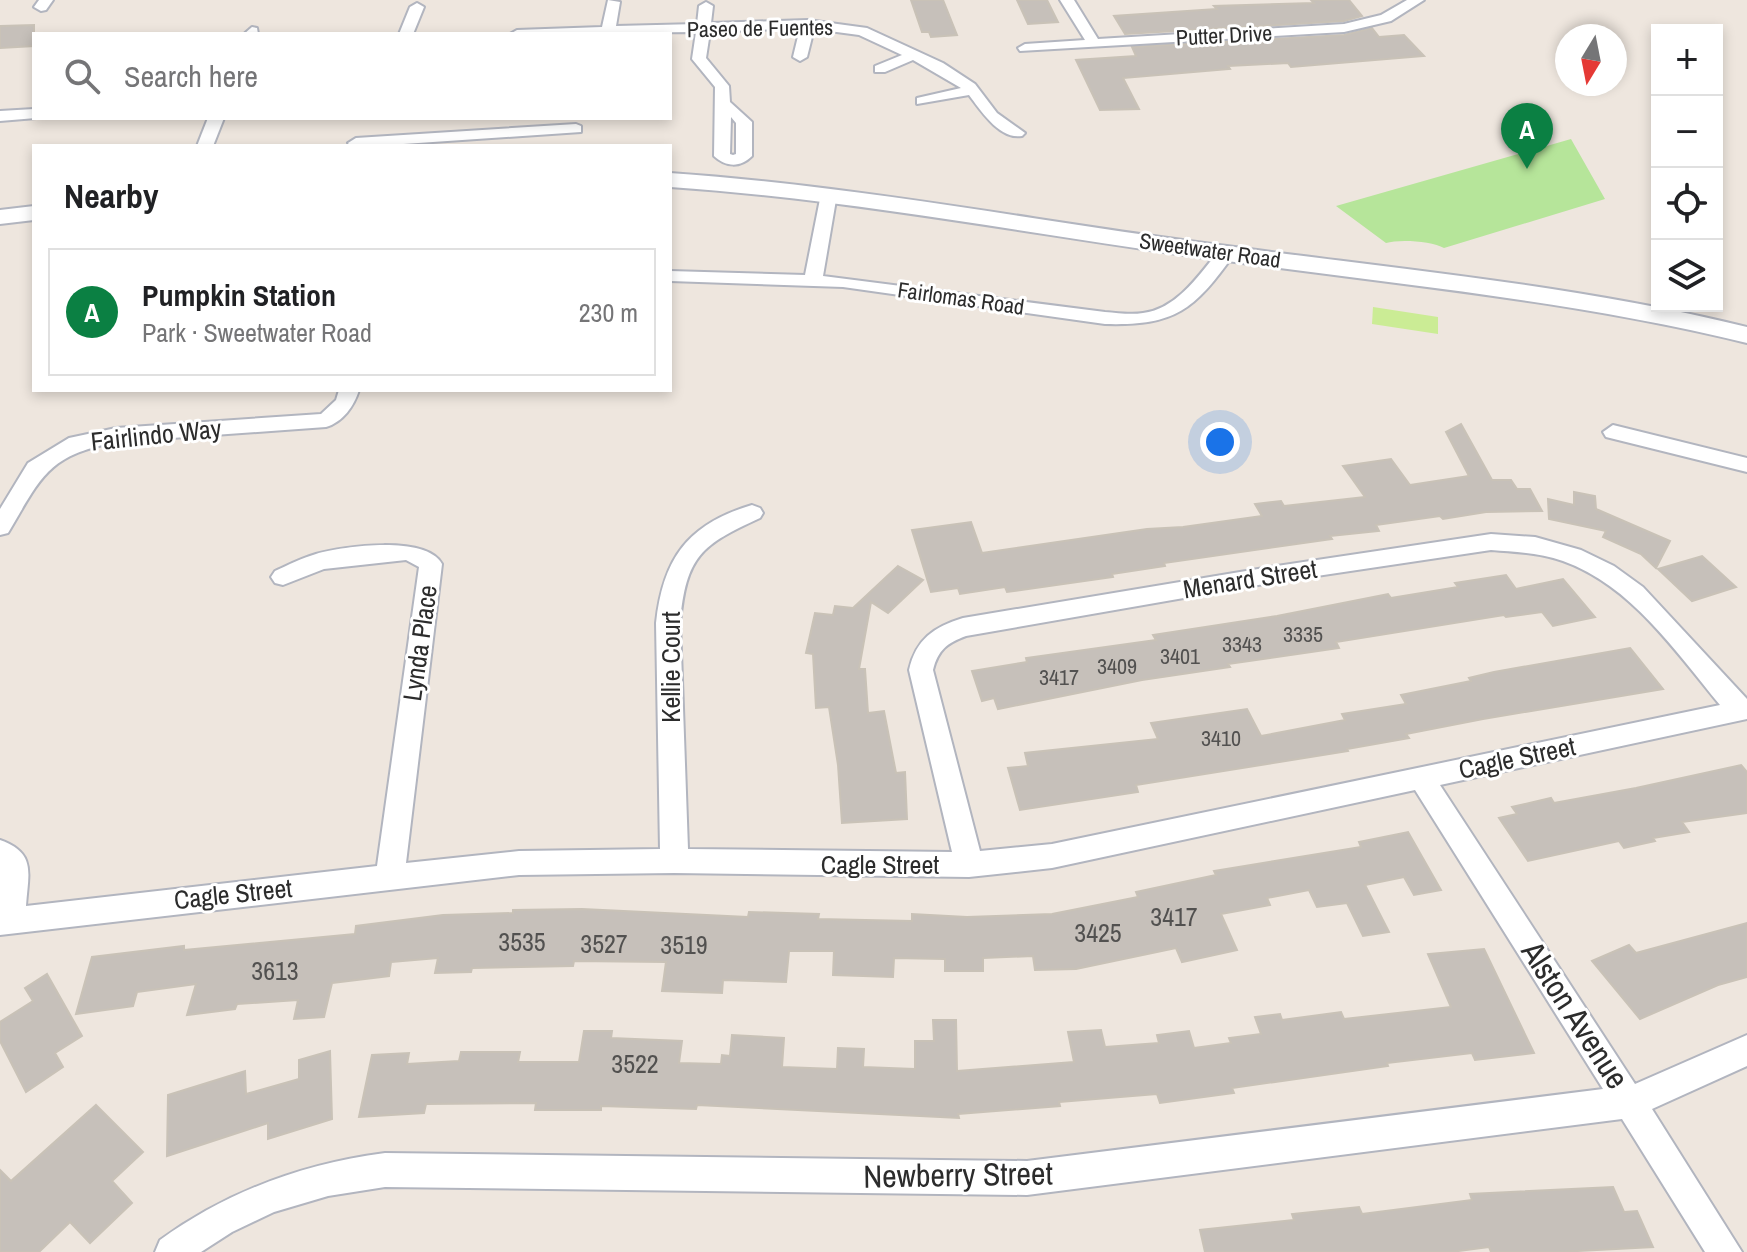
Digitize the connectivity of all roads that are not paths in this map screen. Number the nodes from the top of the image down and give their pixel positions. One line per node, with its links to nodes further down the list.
1 (1067, 0): 12 (street)
2 (1417, 0): 12 (street, Putter Drive)
3 (613, 2): 8 (street)
4 (706, 6): 7 (street)
5 (417, 7): 9 (street)
6 (808, 24): 7 (street, Paseo de Fuentes); 14 (street, Paseo de Fuentes); 15 (street)
7 (702, 29): 11 (street, Paseo de Fuentes); 28 (street)
8 (608, 31): 10 (street, Paseo de Fuentes); 11 (street, Paseo de Fuentes)
9 (407, 32)
10 (587, 32)
11 (645, 32)
12 (1093, 42): 13 (street, Putter Drive)
13 (1025, 48)
14 (913, 55): 16 (street); 17 (street, Paseo de Fuentes)
15 (800, 57)
16 (880, 69)
17 (972, 90): 18 (street); 24 (street, Paseo de Fuentes)
18 (922, 101)
19 (32, 114): 20 (street)
20 (0, 116)
21 (215, 120): 27 (street)
22 (436, 120): 25 (street)
23 (576, 129): 25 (street)
24 (1017, 133)
25 (428, 141): 26 (street)
26 (356, 143)
27 (206, 144)
28 (734, 173): 29 (main road, Sweetwater Road); 30 (main road, Sweetwater Road)
29 (672, 180)
30 (829, 194): 33 (main road, Sweetwater Road); 35 (street)
31 (32, 213): 32 (main road)
32 (0, 217)
33 (1226, 253): 35 (street, Fairlomas Road); 36 (main road, Sweetwater Road)
34 (672, 276): 35 (street, Fairlomas Road)
35 (813, 281)
36 (1747, 335)
37 (347, 396): 41 (street, Fairlindo Way)
38 (1613, 432): 39 (street)
39 (1747, 465)
40 (752, 513): 46 (street, Kellie Court)
41 (0, 527)
42 (283, 577): 48 (street, Lynda Place)
43 (1743, 710): 44 (street, Cagle Street); 47 (street, Menard Street)
44 (1422, 779): 47 (street, Cagle Street); 51 (street, Alston Avenue)
45 (0, 852): 49 (street)
46 (674, 861): 47 (street, Cagle Street); 48 (street, Cagle Street)
47 (969, 865)
48 (390, 877): 49 (street, Cagle Street)
49 (5, 922)
50 (1747, 1050): 51 (street, Newberry Street)
51 (1631, 1102): 52 (street, Newberry Street); 53 (street, Alston Avenue)
52 (172, 1252)
53 (1725, 1252)

